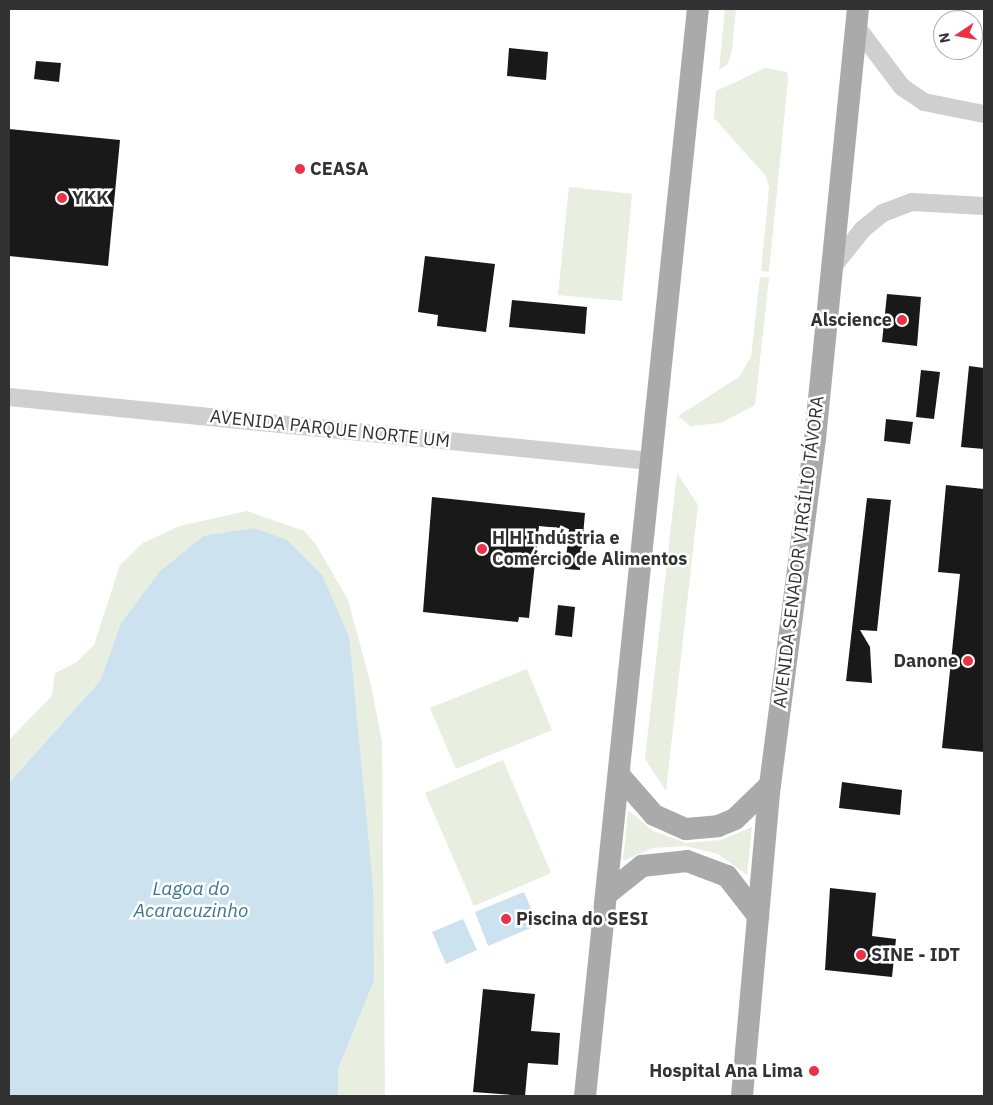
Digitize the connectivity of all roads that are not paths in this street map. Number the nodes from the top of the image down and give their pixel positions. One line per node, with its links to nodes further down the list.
1 (698, 9): 7 (main road)
2 (857, 17): 3 (street); 5 (main road, AVENIDA SENADOR VIRGÍLIO TÁVORA)
3 (984, 114)
4 (984, 206): 5 (street)
5 (832, 268): 9 (main road, AVENIDA SENADOR VIRGÍLIO TÁVORA)
6 (9, 397): 7 (street, AVENIDA PARQUE NORTE UM)
7 (650, 461): 8 (main road)
8 (619, 775): 9 (main road); 10 (main road)
9 (770, 785): 11 (main road, AVENIDA SENADOR VIRGÍLIO TÁVORA)
10 (607, 894): 11 (main road); 12 (main road)
11 (758, 916): 13 (main road, AVENIDA SENADOR VIRGÍLIO TÁVORA)
12 (586, 1096)
13 (742, 1096)

